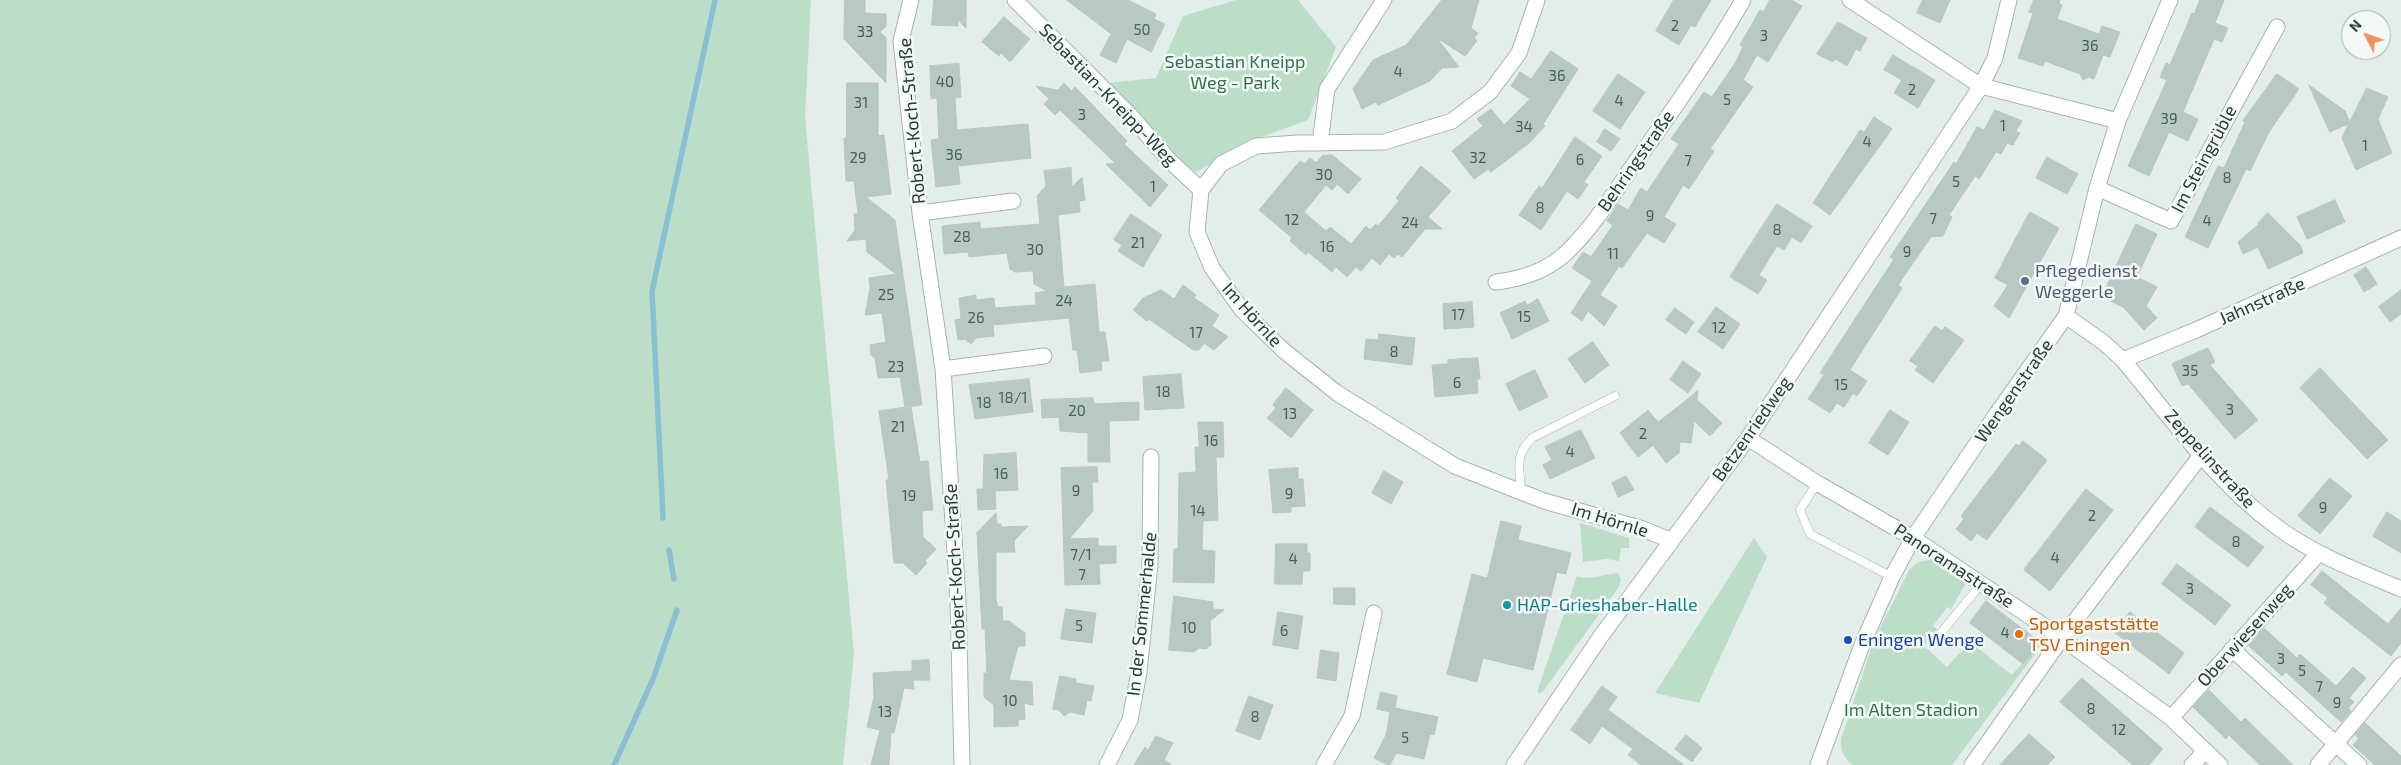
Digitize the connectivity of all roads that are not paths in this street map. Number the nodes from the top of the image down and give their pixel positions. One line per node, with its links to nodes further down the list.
1 (911, 0): 16 (street, Robert-Koch-Straße)
2 (1015, 0): 14 (street, Sebastian-Kneipp-Weg)
3 (1384, 0): 12 (street)
4 (1537, 0): 12 (street)
5 (1743, 0): 18 (street, Behringstraße)
6 (1850, 0): 10 (street)
7 (2009, 0): 10 (street, Betzenriedweg)
8 (2170, 0): 11 (street, Wengenstraße)
9 (2277, 27): 13 (street, Im Steingrüble)
10 (1981, 86): 11 (street); 24 (street, Betzenriedweg)
11 (2118, 121): 13 (street, Wengenstraße)
12 (1320, 143): 14 (street)
13 (2097, 188): 19 (street, Wengenstraße)
14 (1201, 190): 28 (street, Im Hörnle)
15 (1013, 201): 16 (street, Robert-Koch-Straße)
16 (920, 213): 22 (street, Robert-Koch-Straße)
17 (2401, 238): 21 (street, Jahnstraße)
18 (1496, 282)
19 (2066, 316): 21 (street, Zeppelinstraße); 29 (street, Wengenstraße)
20 (1044, 356): 22 (street)
21 (2123, 360): 25 (street, Zeppelinstraße)
22 (943, 369): 43 (street, Robert-Koch-Straße)
23 (1615, 396): 28 (lane)
24 (1748, 438): 27 (street, Panoramastraße); 30 (street, Betzenriedweg)
25 (2202, 454): 31 (street, Zeppelinstraße); 36 (street)
26 (1151, 457): 44 (street, In der Sommerhalde)
27 (1817, 483): 29 (street, Panoramastraße); 32 (lane)
28 (1521, 492): 30 (street, Im Hörnle)
29 (1913, 538): 32 (street, Wengenstraße); 33 (street, Panoramastraße)
30 (1670, 540): 46 (street, Betzenriedweg)
31 (2319, 553): 34 (street, Zeppelinstraße); 38 (street, Oberwiesenweg)
32 (1892, 577): 47 (street, Wengenstraße)
33 (1982, 584): 36 (street, Panoramastraße); 37 (lane)
34 (2401, 589)
35 (1374, 613): 45 (street)
36 (2062, 638): 40 (street, Panoramastraße); 48 (street)
37 (1936, 639)
38 (2232, 649): 40 (street, Oberwiesenweg); 41 (street)
39 (2398, 673): 41 (street)
40 (2171, 718): 42 (street, Panoramastraße)
41 (2337, 745): 51 (street); 52 (street)
42 (2205, 751): 49 (street); 50 (street, Panoramastraße)
43 (962, 765)
44 (1107, 765)
45 (1324, 765)
46 (1514, 765)
47 (1818, 765)
48 (1972, 765)
49 (2192, 765)
50 (2220, 765)
51 (2318, 765)
52 (2360, 765)

